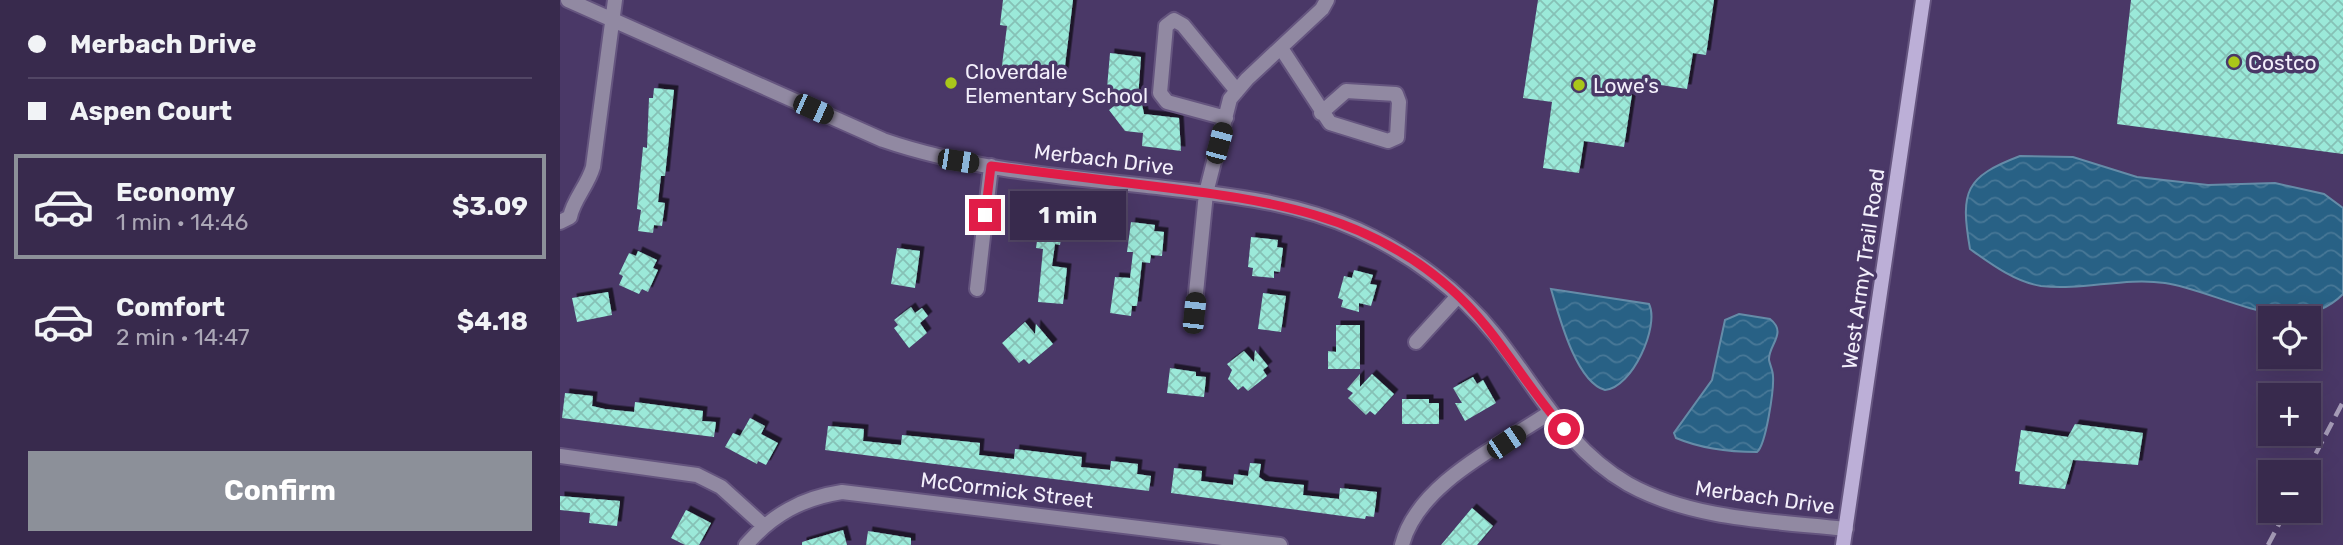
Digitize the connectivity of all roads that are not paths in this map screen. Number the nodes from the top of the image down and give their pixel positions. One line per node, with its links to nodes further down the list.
1 (568, 0): 5 (street, Merbach Drive)
2 (615, 0): 5 (street)
3 (1327, 0): 6 (street)
4 (1923, 0): 20 (main road, West Army Trail Road)
5 (612, 20): 10 (street, Merbach Drive); 12 (street)
6 (1281, 48): 7 (street); 8 (street)
7 (1237, 91): 9 (street); 9 (street)
8 (1321, 113): 8 (street)
9 (1226, 118): 11 (street)
10 (991, 166): 11 (street, Merbach Drive); 13 (street)
11 (1206, 193): 14 (street, Merbach Drive); 15 (street)
12 (560, 222)
13 (977, 289)
14 (1458, 296): 16 (street); 17 (street, Merbach Drive)
15 (1194, 313)
16 (1416, 342)
17 (1549, 413): 20 (street, Merbach Drive); 23 (street)
18 (560, 456): 19 (street)
19 (764, 524): 21 (street, McCormick Street); 22 (street, McCormick Street)
20 (1846, 530): 24 (main road, West Army Trail Road)
21 (746, 545)
22 (1280, 545)
23 (1402, 545)
24 (1843, 545)

